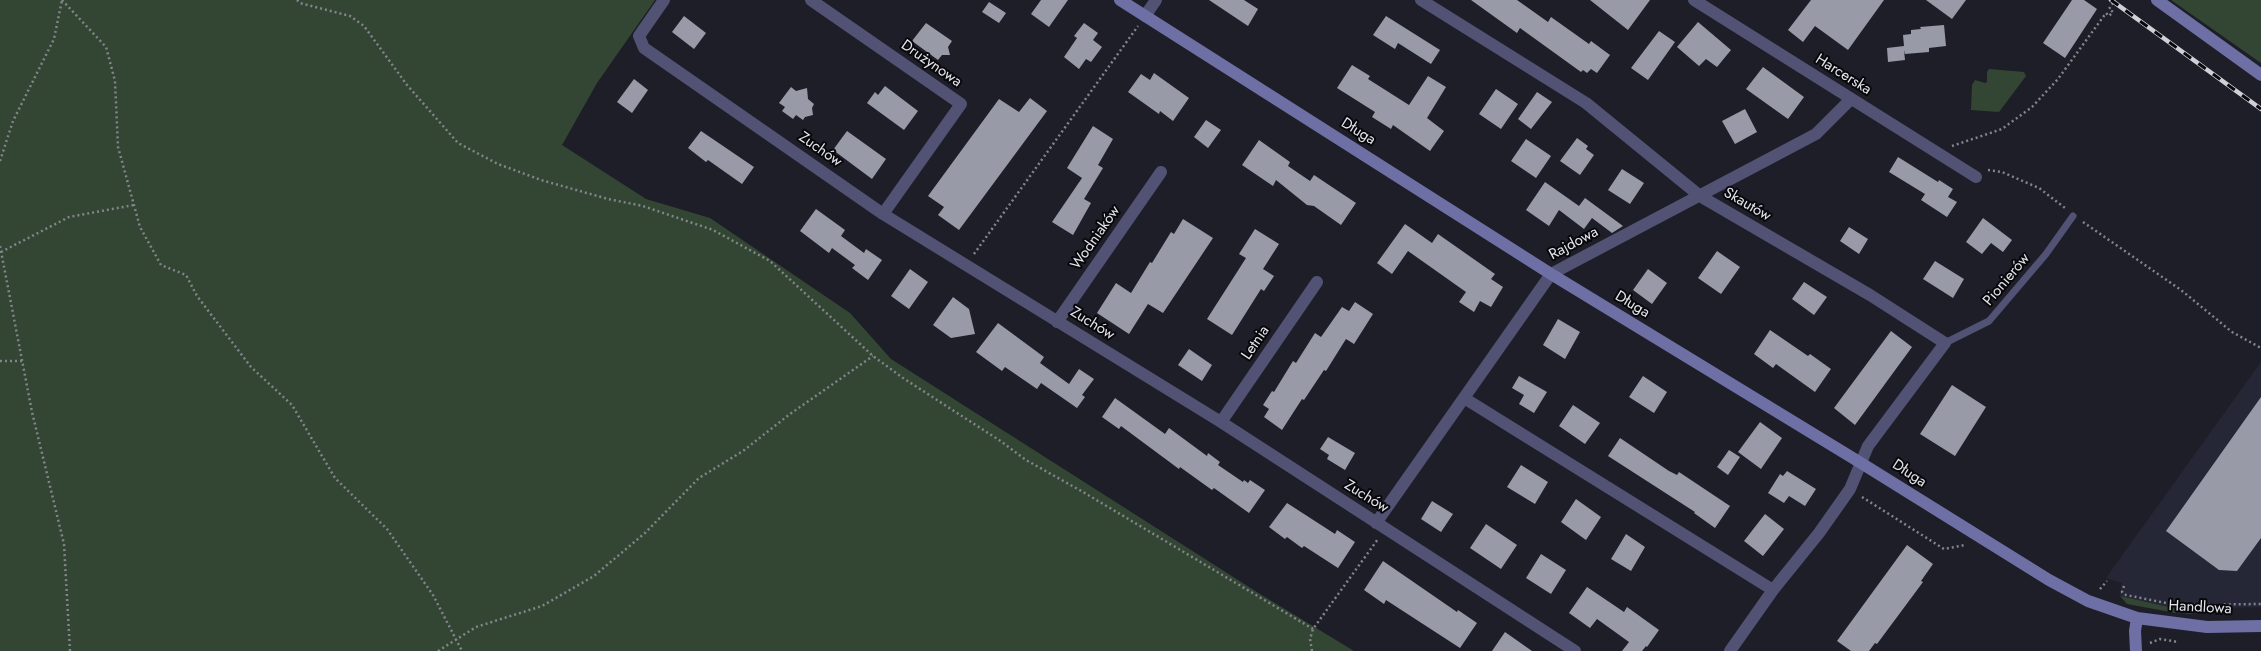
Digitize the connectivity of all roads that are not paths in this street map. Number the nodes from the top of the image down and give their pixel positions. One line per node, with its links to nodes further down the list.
1 (664, 0): 14 (street, Zuchów)
2 (811, 0): 14 (street, Drużynowa)
3 (1120, 0): 8 (street, Długa)
4 (1156, 0): 8 (street)
5 (1421, 0): 13 (street, Skautów)
6 (1694, 0): 10 (street, Harcerska)
7 (2157, 0): 9 (street)
8 (1145, 16): 16 (street, Długa)
9 (2261, 75)
10 (1851, 99): 12 (street, Harcerska); 13 (street, Rajdowa)
11 (1161, 172): 18 (street, Wodniaków)
12 (1976, 177)
13 (1700, 196): 16 (street, Rajdowa); 19 (street, Skautów)
14 (883, 214): 18 (street, Zuchów)
15 (2074, 216): 19 (lane, Pionierów)
16 (1551, 274): 20 (street, Rajdowa); 22 (street, Długa)
17 (1317, 282): 21 (street, Letnia)
18 (1057, 322): 21 (street, Zuchów)
19 (1945, 343): 22 (street)
20 (1464, 398): 23 (street, Rajdowa); 24 (street)
21 (1221, 422): 23 (street, Zuchów)
22 (1861, 463): 24 (street); 25 (street, Długa)
23 (1381, 526): 28 (street, Zuchów)
24 (1773, 590): 29 (street)
25 (2138, 618): 26 (street, Handlowa); 27 (street)
26 (2261, 626)
27 (2142, 648)
28 (1575, 651)
29 (1730, 651)

